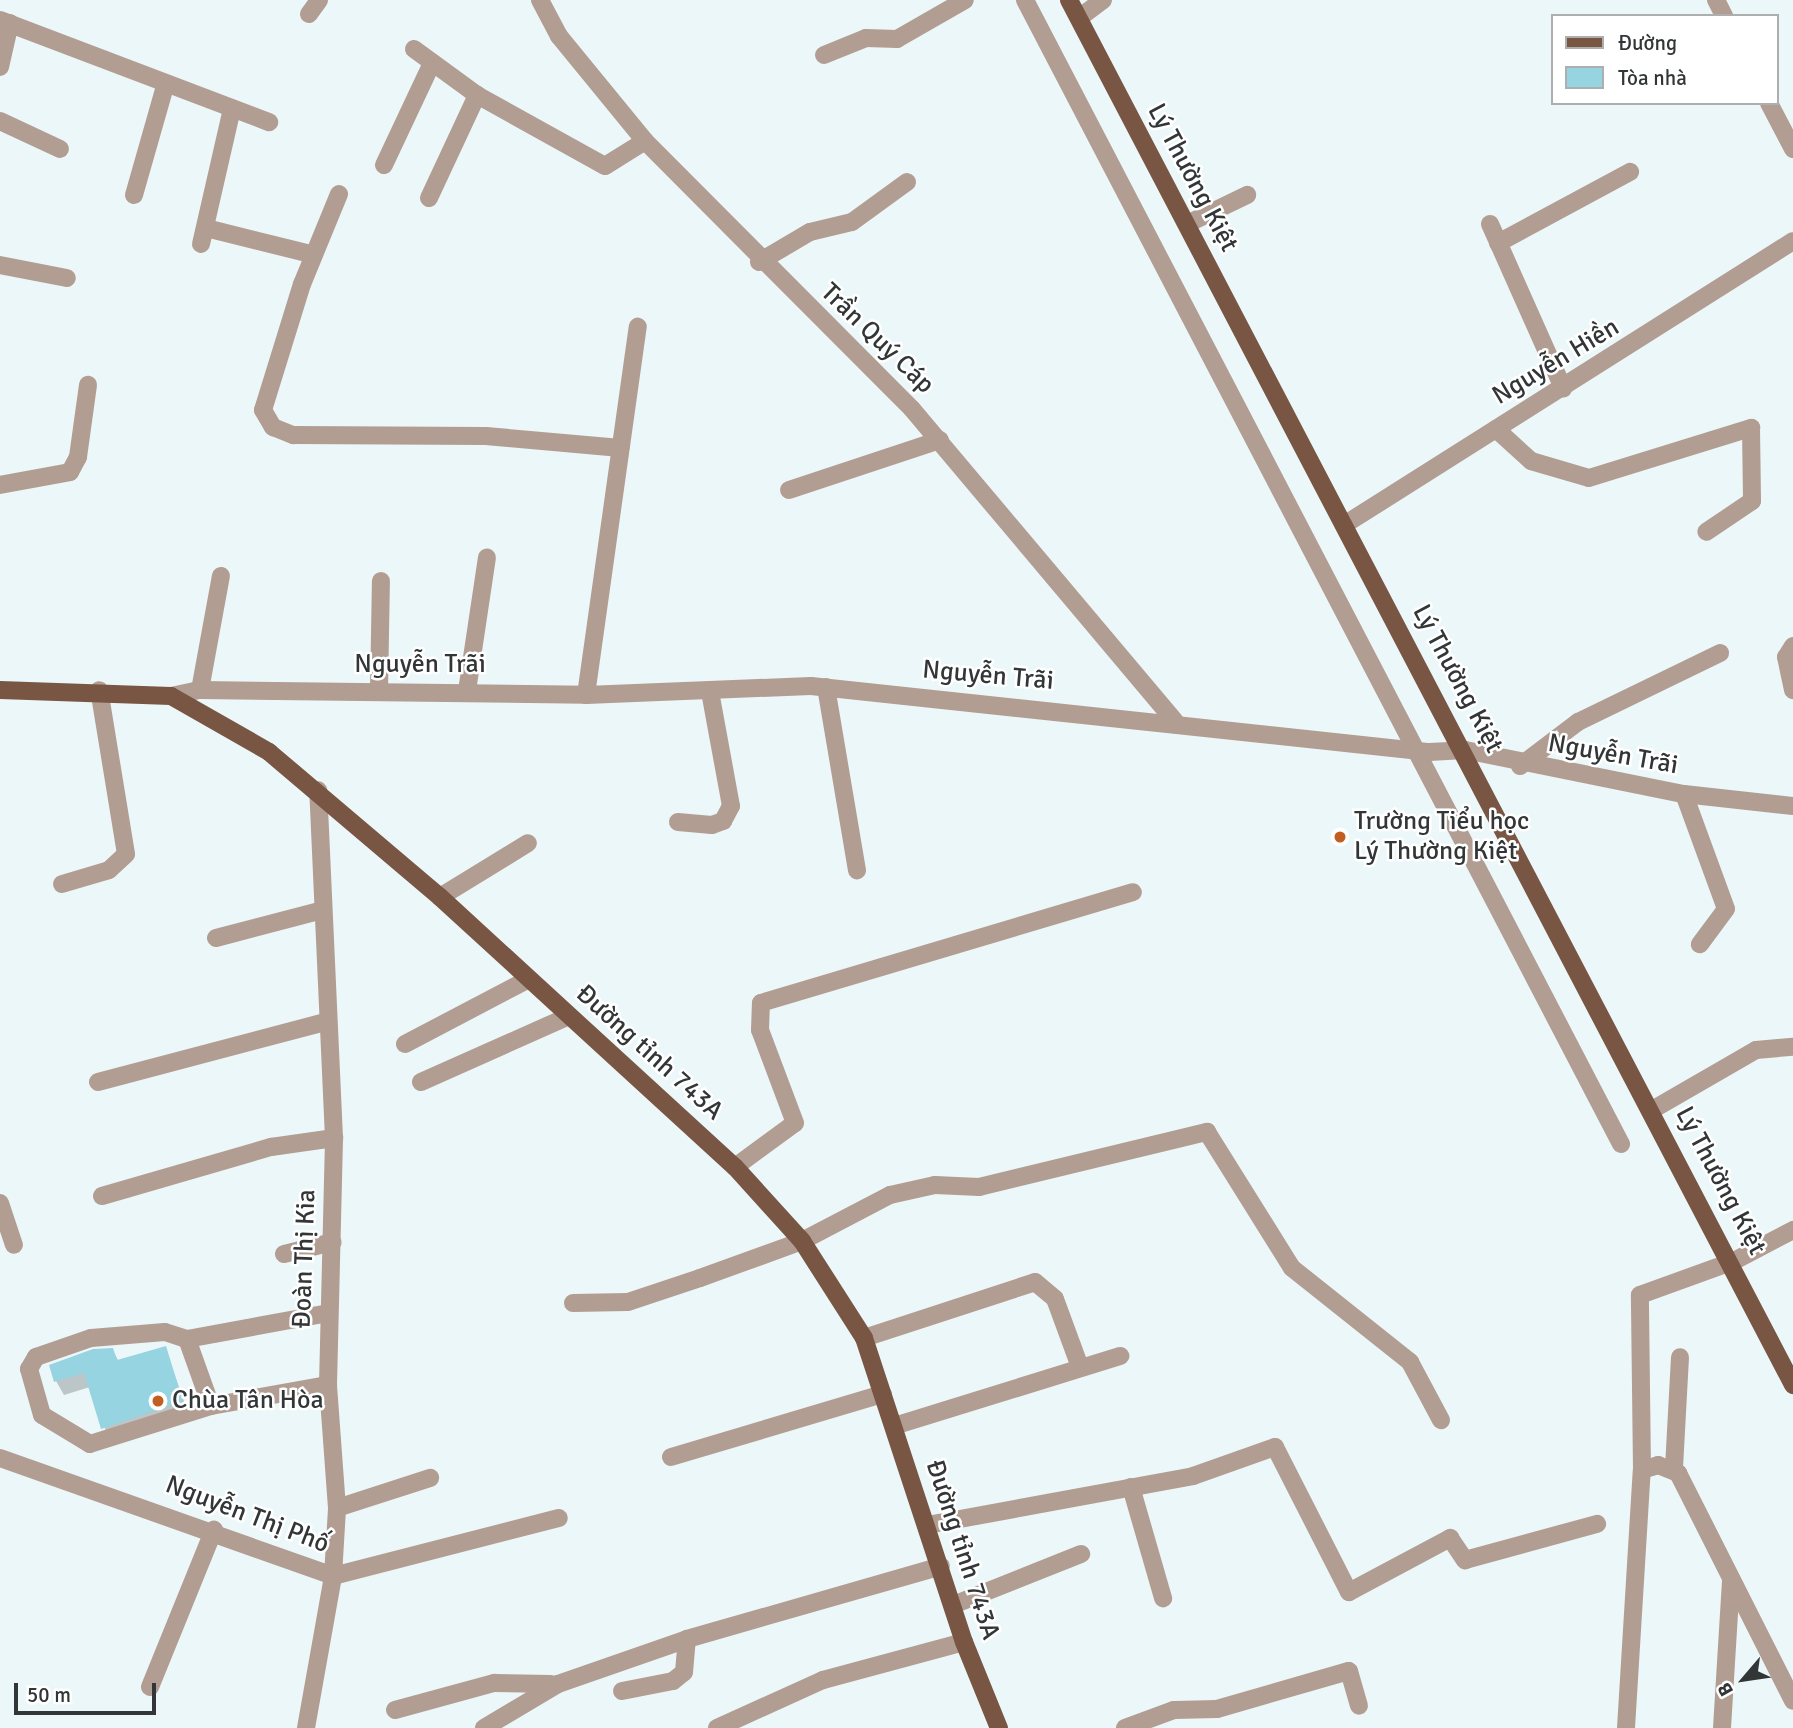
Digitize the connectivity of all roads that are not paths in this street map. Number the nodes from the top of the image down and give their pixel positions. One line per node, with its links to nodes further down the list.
1 (540, 0): 18 (street, Trần Quý Cáp)
2 (965, 0): 9 (street)
3 (1025, 0): 62 (street)
4 (1069, 0): 6 (main road, Lý Thường Kiệt)
5 (1103, 0): 6 (street)
6 (1079, 18): 28 (main road, Lý Thường Kiệt)
7 (5, 21): 11 (street); 12 (street)
8 (414, 49): 10 (street)
9 (824, 55)
10 (432, 63): 13 (street); 21 (street)
11 (0, 67)
12 (166, 82): 15 (street); 25 (street)
13 (477, 95): 18 (street); 27 (street)
14 (1770, 105): 20 (street)
15 (232, 109): 17 (street); 32 (street)
16 (0, 121): 19 (street)
17 (269, 122)
18 (645, 141): 33 (street, Trần Quý Cáp)
19 (60, 149)
20 (1793, 149)
21 (384, 165)
22 (1630, 172): 30 (street)
23 (907, 182): 33 (street)
24 (339, 194): 32 (street)
25 (134, 195)
26 (1247, 195): 28 (street)
27 (429, 198)
28 (1187, 224): 44 (main road, Lý Thường Kiệt)
29 (1490, 224): 30 (street)
30 (1498, 243): 38 (street)
31 (1791, 249): 38 (street, Nguyễn Hiền)
32 (314, 255): 41 (street)
33 (759, 262): 40 (street, Trần Quý Cáp)
34 (0, 265): 35 (street)
35 (66, 278)
36 (638, 327): 41 (street)
37 (88, 385): 42 (street)
38 (1563, 388): 39 (street, Nguyễn Hiền)
39 (1496, 429): 44 (street, Nguyễn Hiền); 45 (street)
40 (940, 440): 43 (street); 61 (street, Trần Quý Cáp)
41 (620, 448): 59 (street)
42 (0, 485)
43 (789, 491)
44 (1345, 525): 63 (main road, Lý Thường Kiệt)
45 (1706, 532)
46 (487, 557): 57 (street)
47 (221, 576): 54 (street)
48 (381, 581): 56 (street)
49 (1793, 646): 55 (street)
50 (1720, 653): 64 (street)
51 (826, 687): 58 (street, Nguyễn Trãi); 61 (street, Nguyễn Trãi); 70 (street)
52 (0, 690): 53 (main road, Đường tỉnh 743A)
53 (99, 690): 60 (main road, Đường tỉnh 743A); 71 (street)
54 (200, 690): 56 (street, Nguyễn Trãi); 60 (street, Nguyễn Trãi)
55 (1793, 690)
56 (379, 691): 57 (street, Nguyễn Trãi)
57 (467, 691): 59 (street, Nguyễn Trãi)
58 (710, 692): 59 (street, Nguyễn Trãi); 68 (street)
59 (586, 695)
60 (171, 696): 65 (main road, Đường tỉnh 743A)
61 (1175, 721): 62 (street, Nguyễn Trãi)
62 (1414, 750): 63 (street, Nguyễn Trãi); 86 (street)
63 (1465, 750): 64 (street, Nguyễn Trãi); 84 (main road, Lý Thường Kiệt)
64 (1520, 766): 66 (street, Nguyễn Trãi)
65 (318, 790): 73 (main road, Đường tỉnh 743A); 74 (street, Đoàn Thị Kia)
66 (1684, 794): 67 (street, Nguyễn Trãi); 76 (street)
67 (1793, 806)
68 (678, 822)
69 (528, 843): 73 (street)
70 (856, 870)
71 (62, 884)
72 (1133, 892): 87 (street)
73 (440, 897): 77 (main road, Đường tỉnh 743A)
74 (319, 911): 75 (street); 79 (street, Đoàn Thị Kia)
75 (216, 938)
76 (1700, 944)
77 (529, 979): 78 (main road, Đường tỉnh 743A); 80 (street)
78 (569, 1016): 83 (street); 87 (main road, Đường tỉnh 743A)
79 (325, 1022): 82 (street); 85 (street, Đoàn Thị Kia)
80 (405, 1044)
81 (1793, 1047): 84 (street)
82 (98, 1082)
83 (421, 1082)
84 (1652, 1110): 95 (main road, Lý Thường Kiệt)
85 (334, 1138): 88 (street); 92 (street, Đoàn Thị Kia)
86 (1621, 1144)
87 (735, 1167): 91 (main road, Đường tỉnh 743A)
88 (102, 1196)
89 (0, 1203): 93 (street)
90 (1793, 1230): 95 (street)
91 (802, 1241): 96 (street); 98 (main road, Đường tỉnh 743A); 107 (street)
92 (333, 1242): 94 (street); 97 (street, Đoàn Thị Kia)
93 (13, 1245)
94 (284, 1254)
95 (1734, 1261): 104 (main road, Lý Thường Kiệt); 112 (street)
96 (573, 1303)
97 (329, 1313): 99 (street); 103 (street, Đoàn Thị Kia)
98 (864, 1338): 102 (street); 105 (main road, Đường tỉnh 743A)
99 (187, 1339): 106 (street); 106 (street)
100 (1120, 1356): 102 (street)
101 (1680, 1357): 111 (street)
102 (1080, 1367): 108 (street)
103 (328, 1385): 106 (street); 115 (street, Đoàn Thị Kia)
104 (1793, 1385)
105 (883, 1394): 108 (main road, Đường tỉnh 743A); 109 (street)
106 (211, 1406)
107 (1441, 1420)
108 (894, 1426): 118 (main road, Đường tỉnh 743A)
109 (671, 1457)
110 (0, 1458): 119 (street, Nguyễn Thị Phố)
111 (1674, 1468): 112 (street); 123 (street)
112 (1642, 1470): 139 (street)
113 (430, 1478): 115 (street)
114 (1131, 1487): 117 (street); 118 (street); 124 (street)
115 (337, 1508): 122 (street, Đoàn Thị Kia)
116 (559, 1518): 122 (street, Nguyễn Thị Phố)
117 (1597, 1524)
118 (927, 1525): 121 (main road, Đường tỉnh 743A)
119 (214, 1529): 122 (street, Nguyễn Thị Phố); 129 (street)
120 (1081, 1554): 125 (street)
121 (941, 1566): 125 (main road, Đường tỉnh 743A); 126 (street)
122 (334, 1576): 134 (street, Đoàn Thị Kia)
123 (1731, 1578): 131 (street); 140 (street)
124 (1163, 1598)
125 (953, 1605): 127 (main road, Đường tỉnh 743A)
126 (687, 1639): 128 (street); 130 (street)
127 (964, 1642): 136 (street); 137 (main road, Đường tỉnh 743A)
128 (558, 1684): 133 (street); 135 (street)
129 (150, 1687)
130 (622, 1691)
131 (1793, 1701)
132 (1359, 1706): 138 (street)
133 (395, 1710)
134 (306, 1728)
135 (484, 1728)
136 (717, 1728)
137 (999, 1728)
138 (1125, 1728)
139 (1626, 1728)
140 (1722, 1728)

